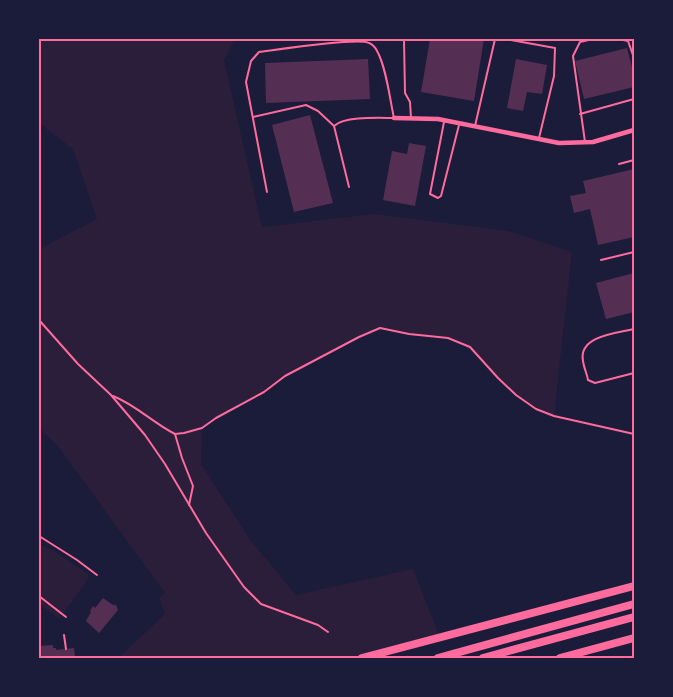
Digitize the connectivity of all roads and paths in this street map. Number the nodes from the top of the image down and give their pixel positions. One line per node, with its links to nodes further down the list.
1 (495, 39): 15 (lane)
2 (505, 39): 17 (lane)
3 (592, 39): 8 (lane)
4 (618, 39): 6 (lane)
5 (404, 40): 11 (lane)
6 (634, 58)
7 (634, 99): 8 (lane)
8 (580, 114): 18 (lane)
9 (253, 117): 10 (lane); 14 (lane); 22 (lane)
10 (394, 118): 11 (street); 14 (lane)
11 (411, 118): 12 (street)
12 (444, 120): 13 (street); 13 (lane)
13 (459, 123): 15 (street)
14 (334, 126): 21 (lane)
15 (476, 126): 17 (street)
16 (634, 130): 18 (street)
17 (539, 139): 18 (street)
18 (585, 142)
19 (634, 160): 20 (lane)
20 (619, 164)
21 (349, 187)
22 (267, 192)
23 (634, 252): 24 (lane)
24 (601, 260)
25 (39, 320): 28 (lane)
26 (634, 329): 27 (lane)
27 (634, 373)
28 (111, 395): 29 (lane); 31 (lane)
29 (175, 434): 30 (lane); 31 (lane)
30 (634, 434)
31 (189, 505): 39 (lane)
32 (39, 536): 33 (lane)
33 (97, 575)
34 (634, 586): 43 (highway)
35 (39, 596): 37 (lane)
36 (634, 604): 44 (highway)
37 (66, 617)
38 (634, 617): 45 (highway)
39 (328, 632)
40 (64, 635): 42 (lane)
41 (634, 638): 46 (highway)
42 (66, 649)
43 (362, 658)
44 (438, 658)
45 (483, 658)
46 (560, 658)

